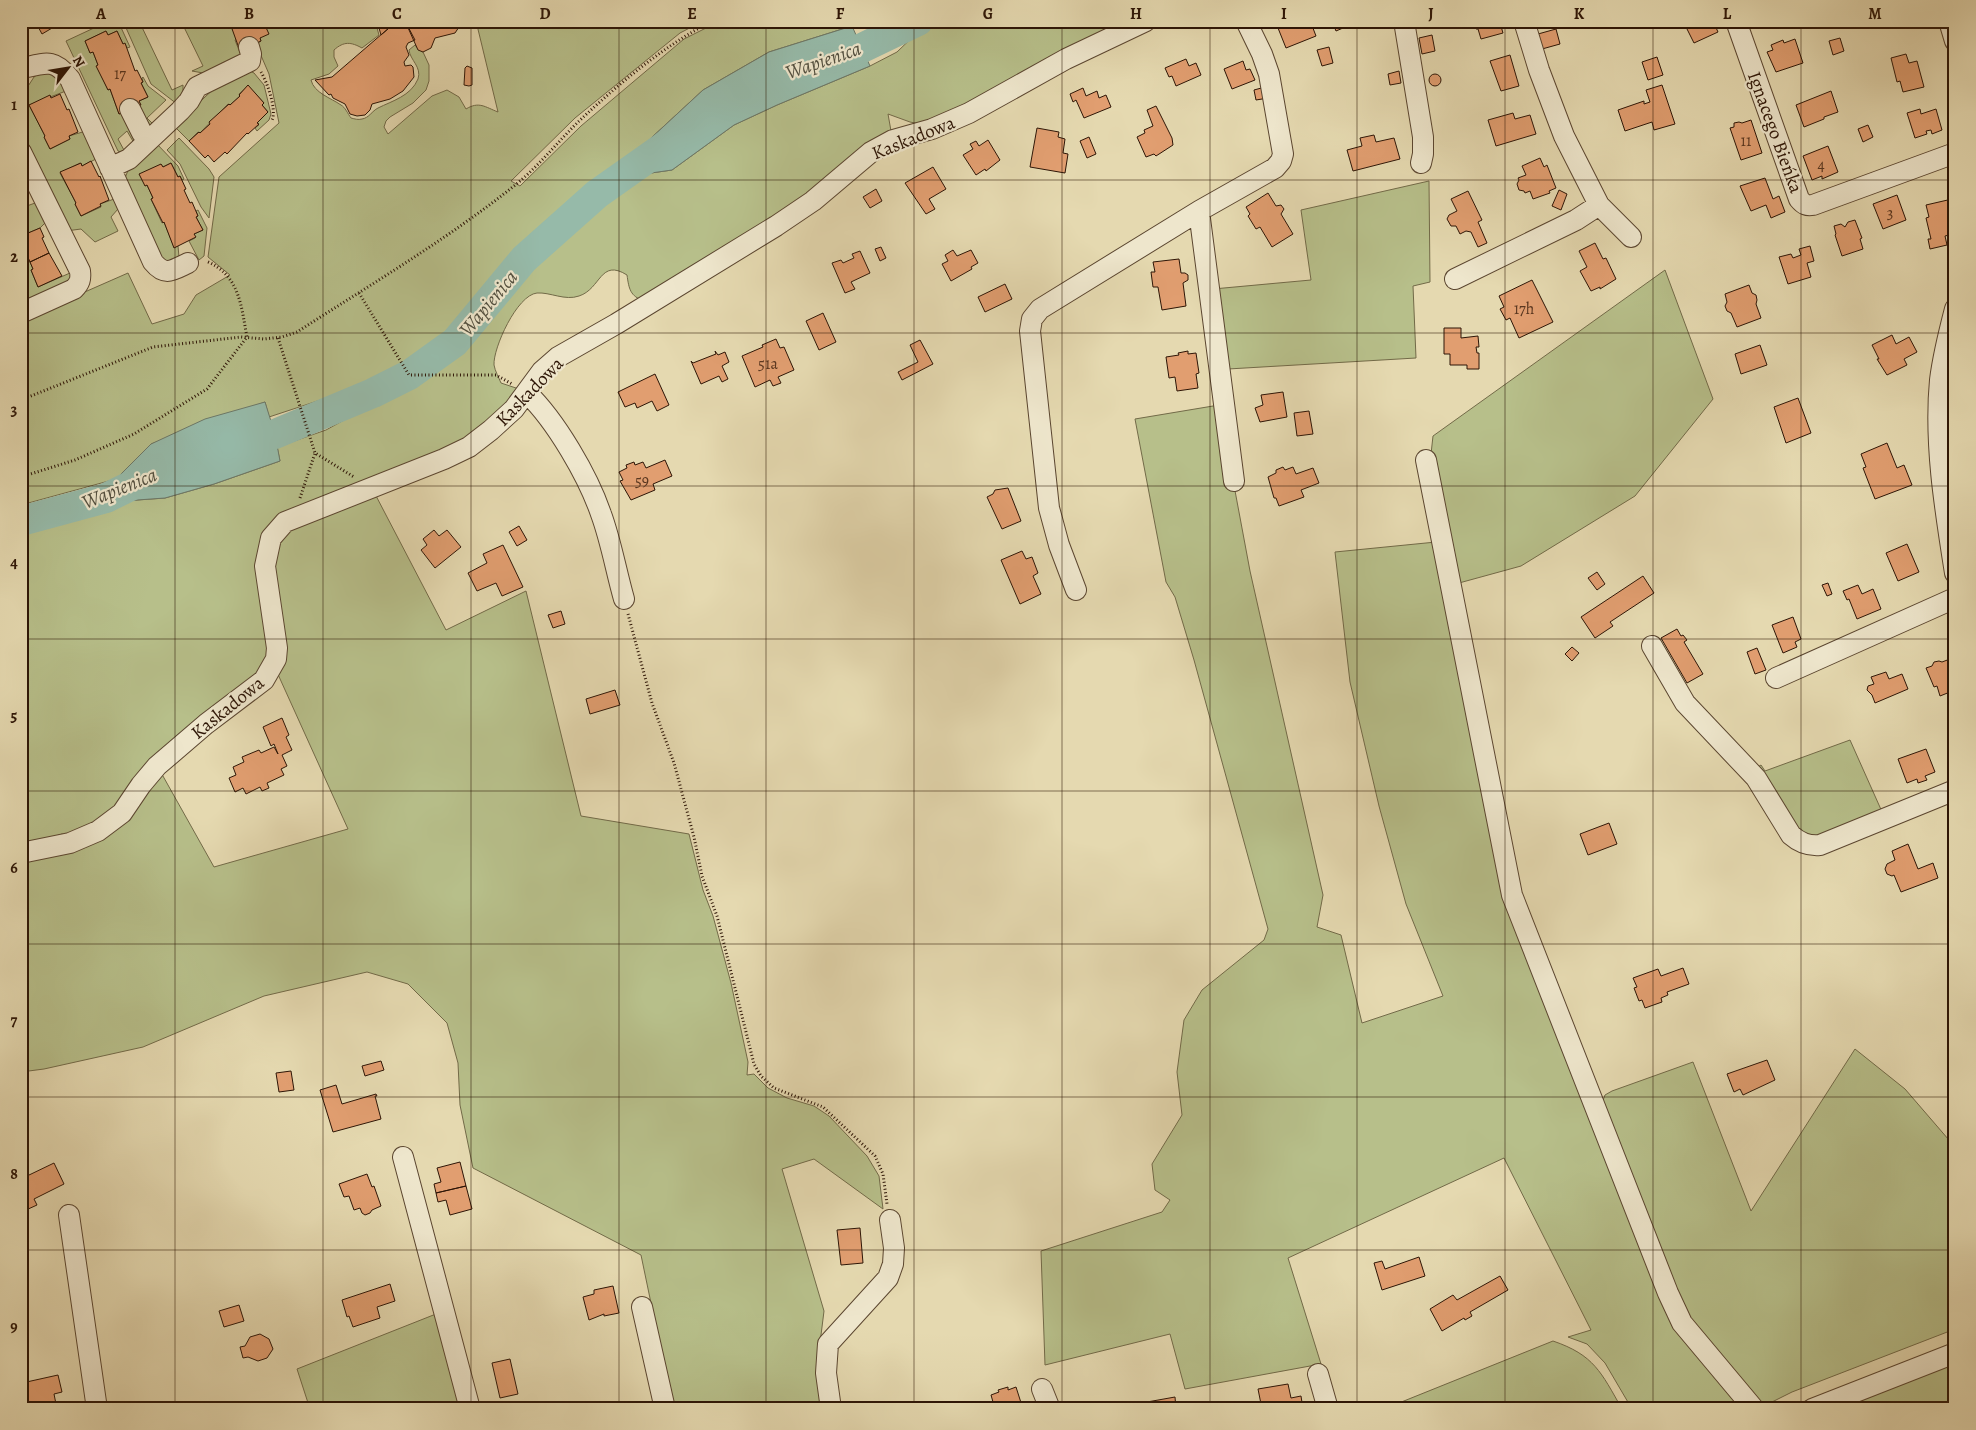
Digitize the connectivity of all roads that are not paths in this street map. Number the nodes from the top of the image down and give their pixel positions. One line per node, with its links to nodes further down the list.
1 (1146, 21): 23 (street, Kaskadowa)
2 (1246, 21): 17 (street)
3 (1404, 21): 14 (street)
4 (1524, 21): 16 (street)
5 (1736, 21): 13 (street, Ignacego Bieńka)
6 (1949, 21): 7 (street)
7 (1955, 41)
8 (250, 54): 11 (street)
9 (23, 67): 15 (street)
10 (130, 109): 11 (street)
11 (148, 140): 15 (street)
12 (21, 152): 22 (street)
13 (1955, 153)
14 (1420, 163)
15 (110, 168): 19 (street)
16 (1599, 205): 18 (street); 20 (street)
17 (1199, 211): 25 (street); 27 (street)
18 (1630, 237)
19 (197, 262)
20 (1455, 279)
21 (1955, 309): 26 (street)
22 (21, 313)
23 (528, 393): 29 (street); 33 (street, Kaskadowa)
24 (1426, 460): 47 (street)
25 (1234, 481)
26 (1955, 573)
27 (1076, 590)
28 (1955, 598): 31 (street)
29 (624, 599)
30 (1652, 646): 32 (street)
31 (1776, 678)
32 (1955, 790)
33 (21, 853)
34 (403, 1156): 42 (street)
35 (69, 1215): 41 (street)
36 (890, 1220): 44 (street)
37 (642, 1307): 43 (street)
38 (1955, 1353): 48 (street)
39 (1318, 1374): 46 (street)
40 (1042, 1389): 45 (street)
41 (97, 1409)
42 (470, 1409)
43 (665, 1409)
44 (831, 1409)
45 (1050, 1409)
46 (1328, 1409)
47 (1754, 1409)
48 (1812, 1409)

